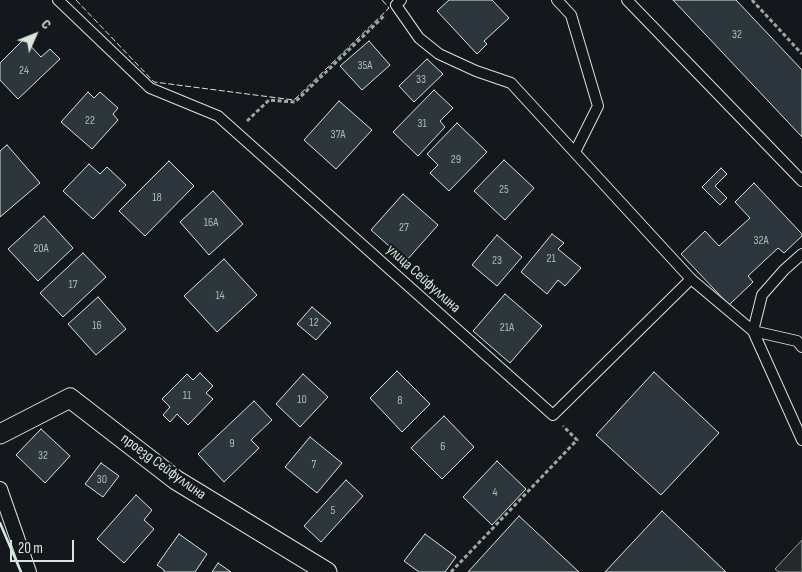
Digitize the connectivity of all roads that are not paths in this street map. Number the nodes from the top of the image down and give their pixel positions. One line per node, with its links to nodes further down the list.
1 (58, 0): 8 (lane, улица Сейфуллина)
2 (558, 0): 5 (lane)
3 (627, 0): 6 (lane)
4 (399, 2): 5 (lane)
5 (575, 152): 8 (lane)
6 (802, 180)
7 (802, 254): 9 (lane)
8 (691, 279): 9 (lane)
9 (753, 331): 10 (lane); 12 (lane)
10 (802, 348)
11 (0, 434): 15 (street, проезд Сейфуллина)
12 (802, 440)
13 (0, 489): 14 (street)
14 (29, 572)
15 (327, 572)

